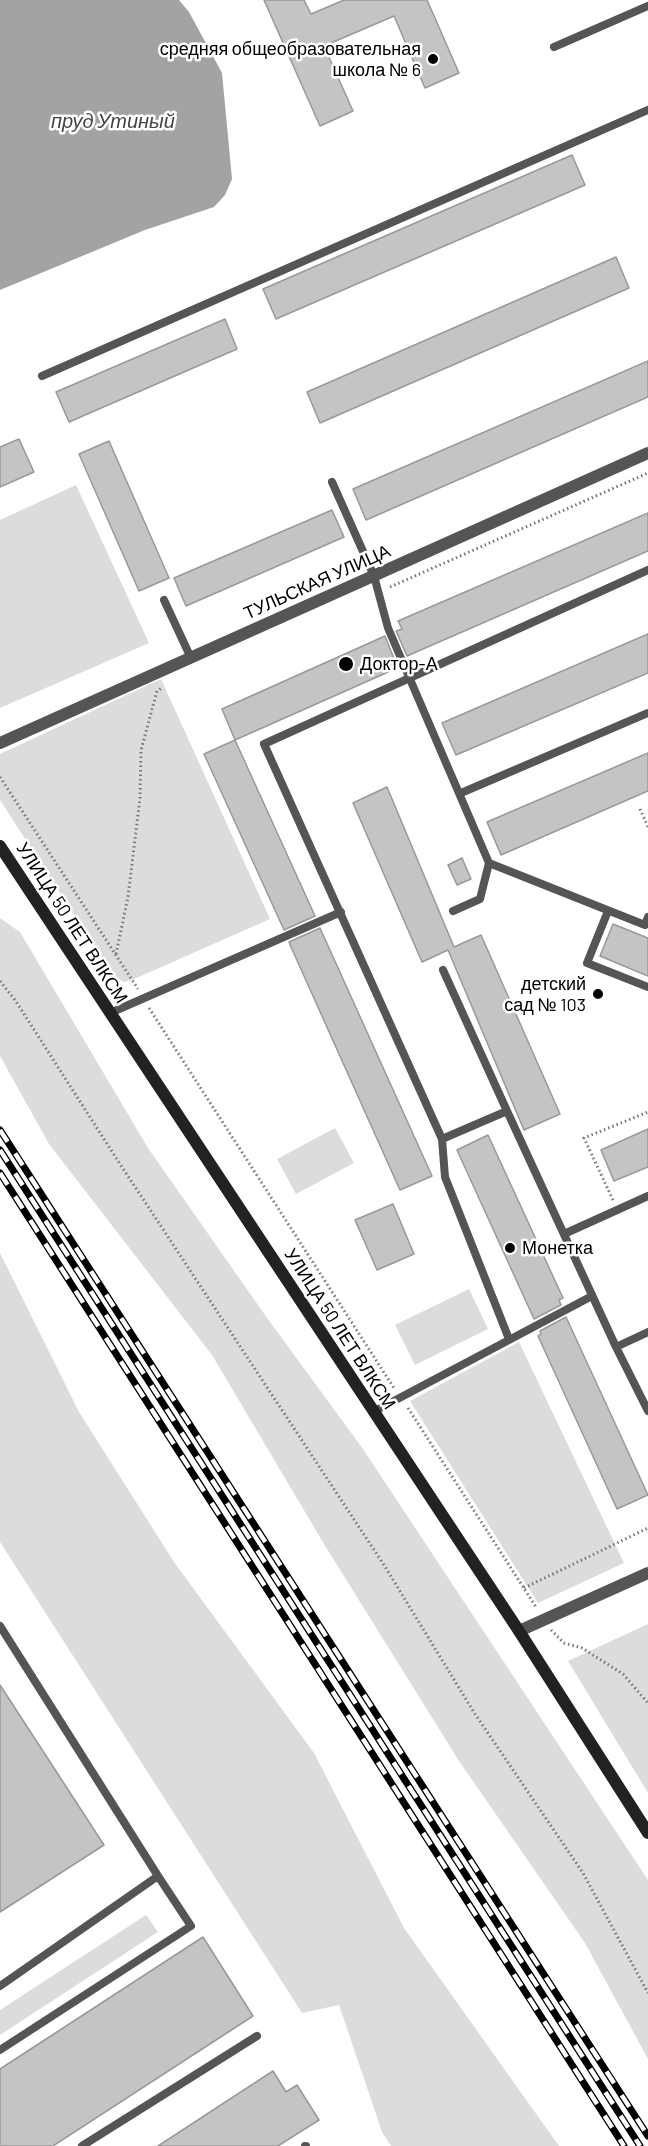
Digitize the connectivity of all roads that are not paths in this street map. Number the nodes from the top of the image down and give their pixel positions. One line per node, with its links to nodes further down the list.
1 (648, 6): 2 (lane)
2 (554, 47)
3 (648, 110): 4 (lane)
4 (42, 376)
5 (648, 453): 8 (street, ТУЛЬСКАЯ УЛИЦА)
6 (332, 482): 8 (lane)
7 (648, 570): 11 (lane)
8 (374, 576): 10 (street, ТУЛЬСКАЯ УЛИЦА); 11 (lane)
9 (164, 600): 10 (lane)
10 (191, 658): 13 (street, ТУЛЬСКАЯ УЛИЦА)
11 (411, 678): 14 (lane); 19 (lane)
12 (648, 713): 14 (lane)
13 (0, 743)
14 (461, 793): 16 (lane)
15 (0, 846): 23 (street, УЛИЦА 50 ЛЕТ ВЛКСМ)
16 (489, 863): 17 (lane); 18 (lane)
17 (453, 911)
18 (608, 911): 20 (lane); 22 (lane)
19 (341, 912): 23 (lane); 25 (lane)
20 (648, 917)
21 (443, 970): 24 (lane)
22 (648, 987)
23 (110, 1013): 33 (street, УЛИЦА 50 ЛЕТ ВЛКСМ)
24 (507, 1111): 25 (lane); 27 (lane)
25 (442, 1139): 30 (lane)
26 (648, 1196): 27 (lane)
27 (564, 1234): 28 (lane)
28 (592, 1296): 30 (lane); 31 (lane)
29 (648, 1332): 31 (lane)
30 (509, 1339): 33 (lane)
31 (616, 1347): 32 (lane)
32 (648, 1411)
33 (373, 1412): 36 (street, УЛИЦА 50 ЛЕТ ВЛКСМ)
34 (648, 1573): 36 (street)
35 (0, 1626): 38 (lane)
36 (519, 1631): 37 (street, УЛИЦА 50 ЛЕТ ВЛКСМ)
37 (648, 1833)
38 (158, 1876): 39 (lane); 41 (lane)
39 (0, 1986)
40 (257, 2036): 42 (lane)
41 (0, 2050)
42 (82, 2146)

